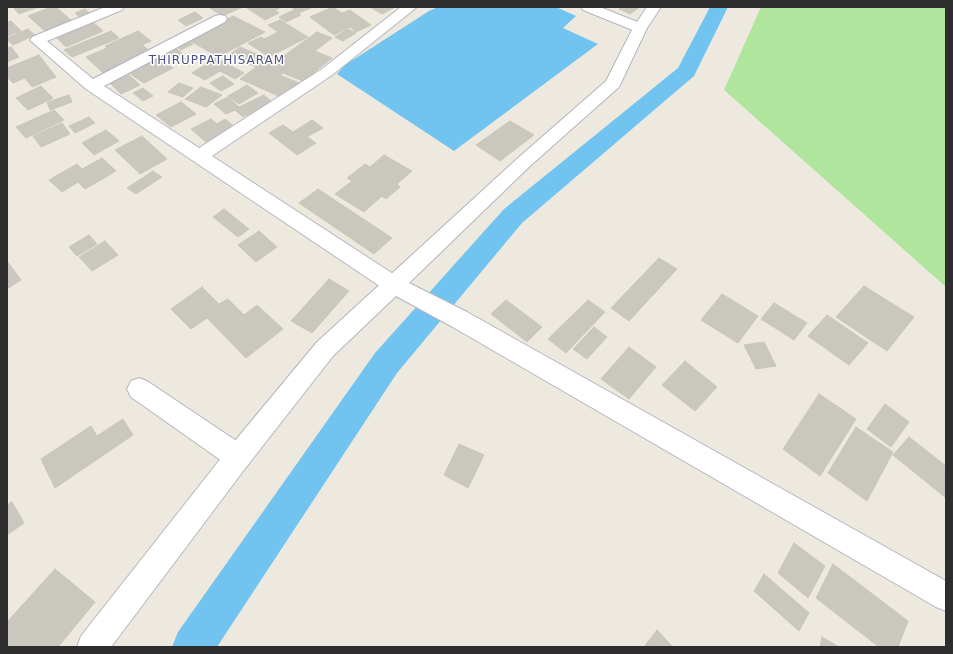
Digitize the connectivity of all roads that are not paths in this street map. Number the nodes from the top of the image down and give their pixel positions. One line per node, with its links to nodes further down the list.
1 (117, 7): 7 (street)
2 (410, 7): 8 (street)
3 (588, 7): 6 (street)
4 (654, 7): 6 (street)
5 (220, 19): 7 (street)
6 (640, 28): 9 (street)
7 (92, 86): 8 (street)
8 (200, 156): 9 (street)
9 (394, 285): 11 (street); 12 (street)
10 (139, 389): 11 (street)
11 (238, 457): 13 (street)
12 (946, 597)
13 (92, 647)

